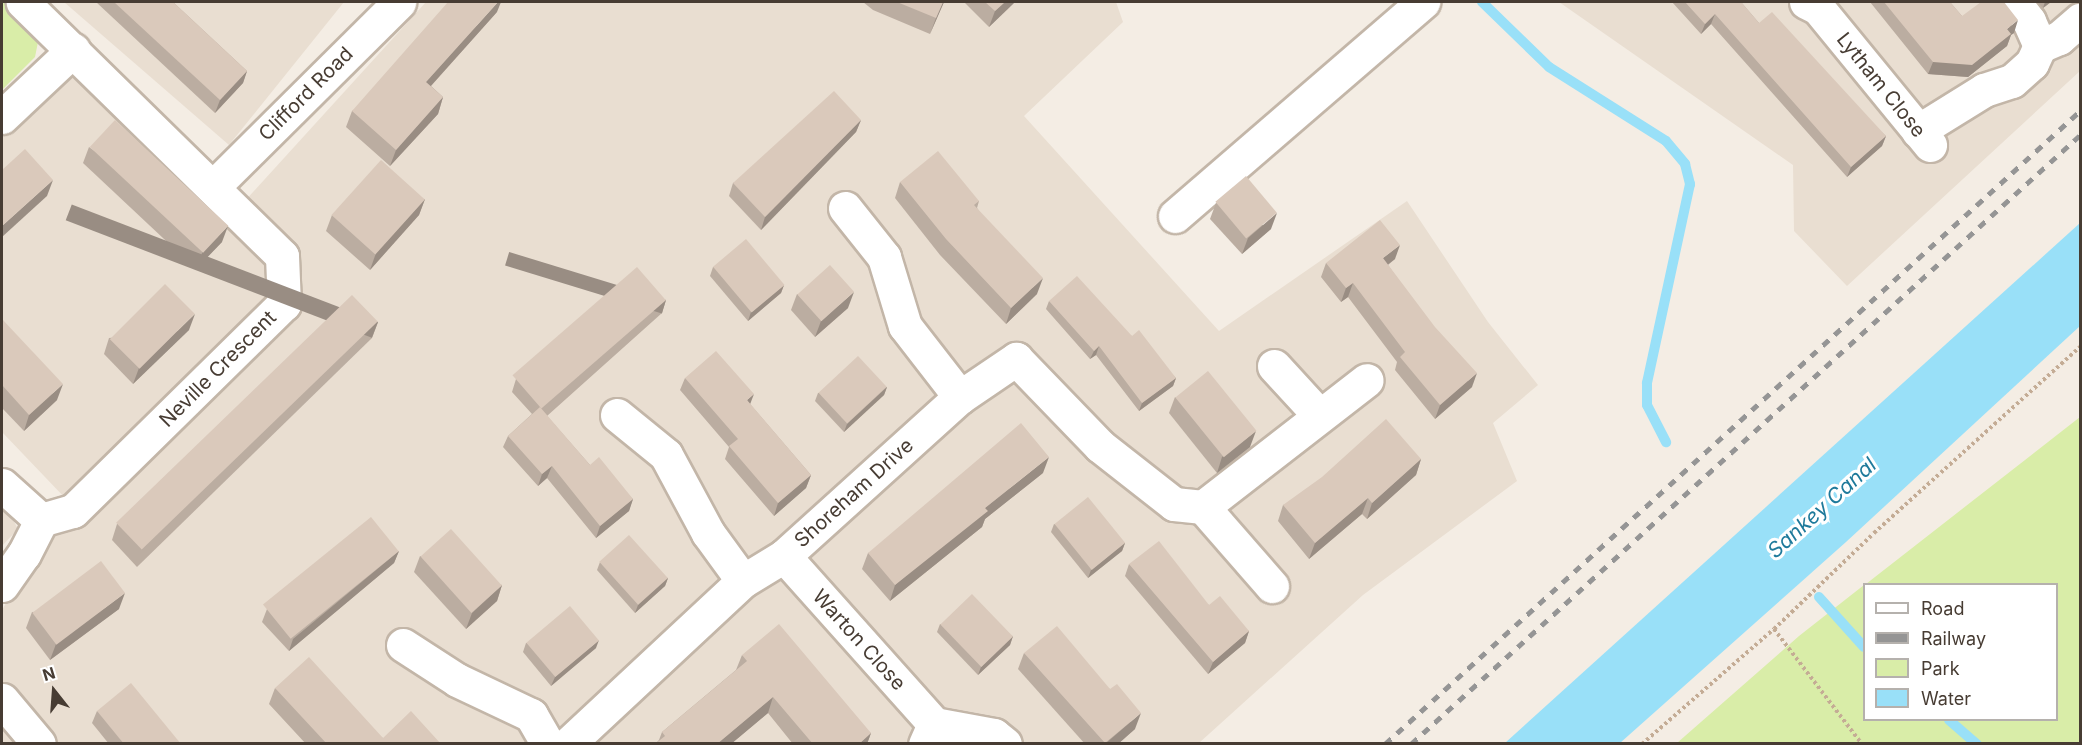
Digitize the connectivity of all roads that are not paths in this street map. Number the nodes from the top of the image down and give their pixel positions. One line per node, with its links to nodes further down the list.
1 (23, 2): 8 (street, Neville Crescent)
2 (399, 2): 10 (street, Clifford Road)
3 (1423, 2): 12 (street)
4 (1806, 2): 7 (street, Lytham Close)
5 (2014, 2): 7 (street)
6 (2080, 20): 7 (street)
7 (2040, 46)
8 (73, 50): 9 (street); 10 (street, Neville Crescent)
9 (2, 117)
10 (214, 186): 20 (street, Neville Crescent)
11 (845, 208): 15 (street)
12 (1175, 216)
13 (1274, 366): 17 (street)
14 (1367, 380): 17 (street)
15 (960, 397): 19 (street, Shoreham Drive); 21 (street, Shoreham Drive)
16 (617, 415): 22 (street)
17 (1319, 415): 19 (street)
18 (2, 485): 20 (street)
19 (1203, 507): 24 (street)
20 (41, 520): 23 (street)
21 (784, 556): 22 (street, Shoreham Drive); 27 (street, Warton Close)
22 (743, 581): 30 (street, Shoreham Drive)
23 (2, 585)
24 (1272, 586)
25 (403, 645): 29 (street)
26 (2, 700): 28 (street)
27 (930, 734): 31 (street, Warton Close)
28 (39, 744)
29 (548, 744)
30 (568, 744)
31 (1005, 744)

